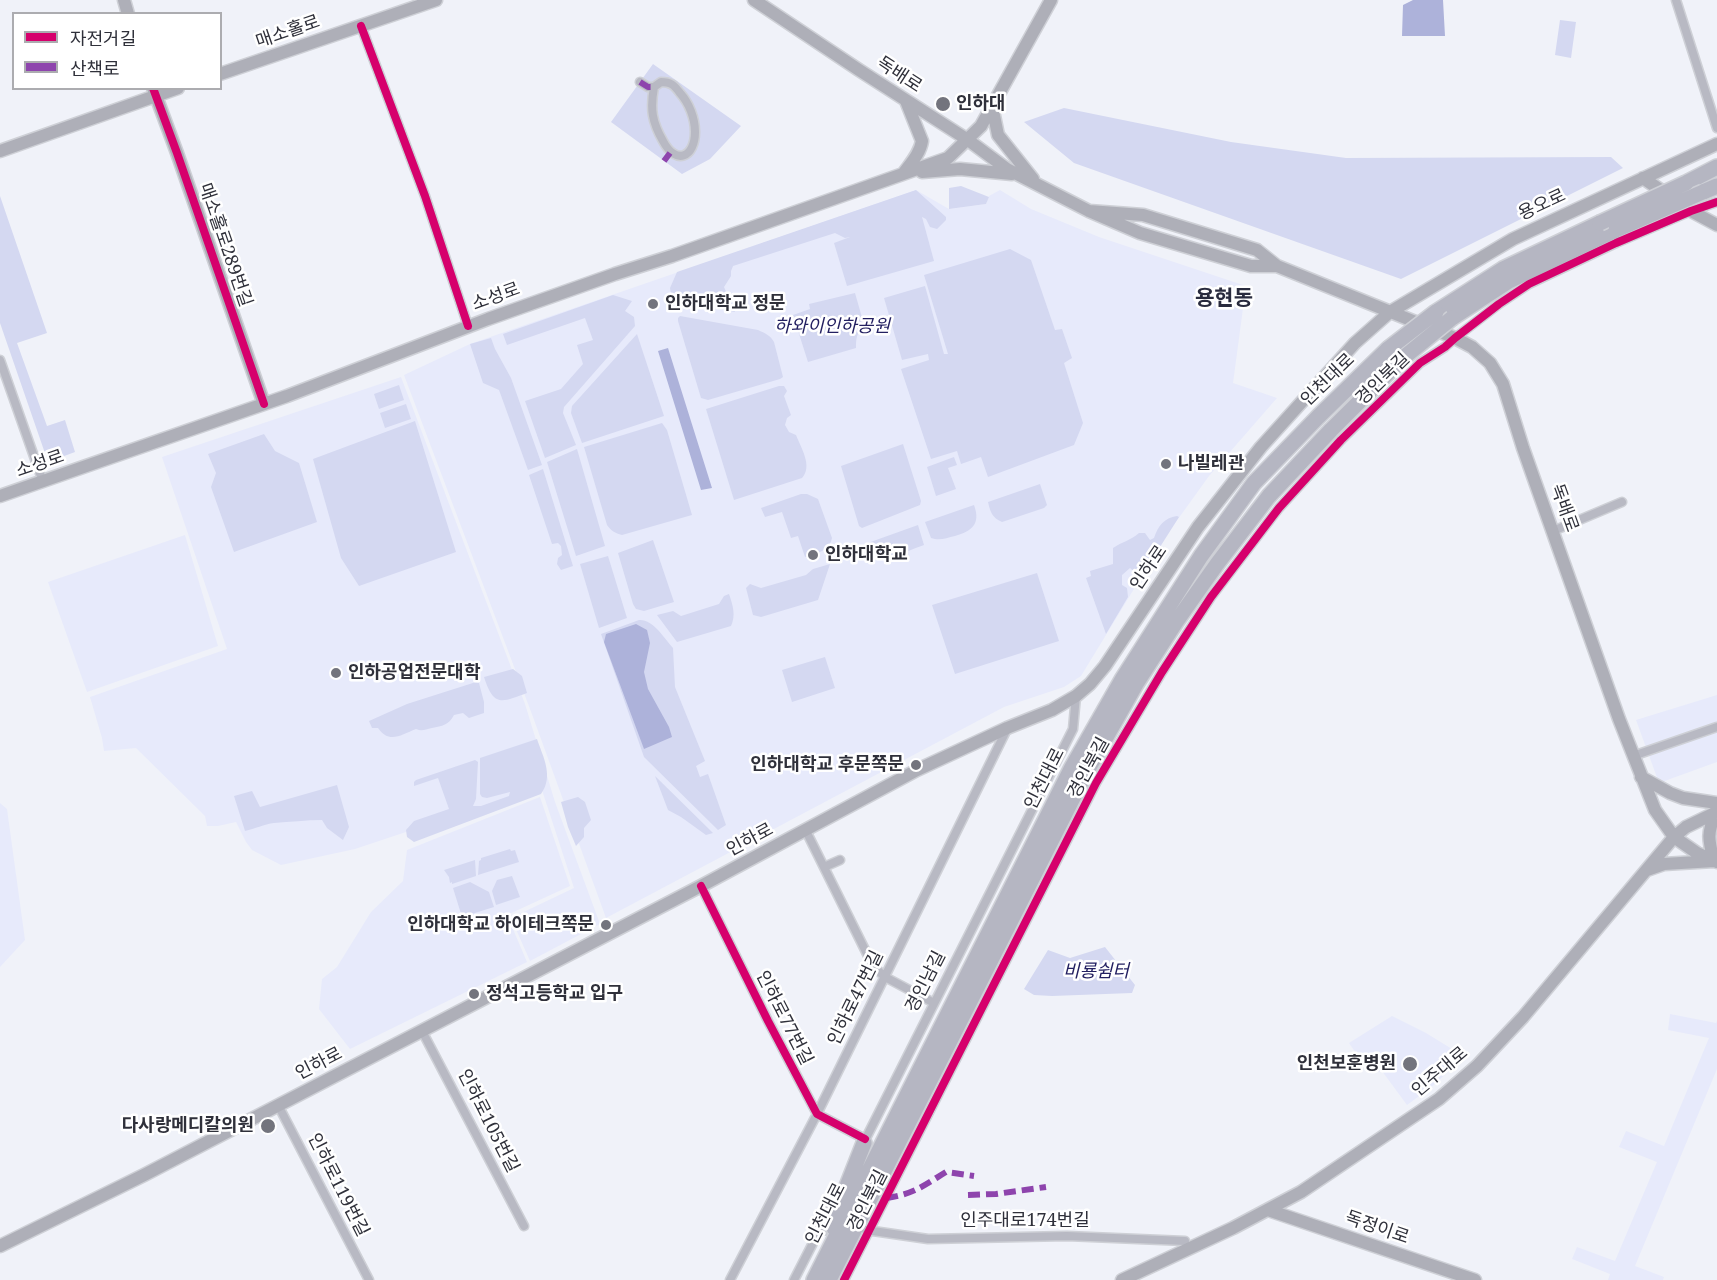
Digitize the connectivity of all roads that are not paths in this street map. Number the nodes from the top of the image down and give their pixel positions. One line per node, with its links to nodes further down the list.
1 (436, 0): 5 (main road, 매소홀로)
2 (754, 0): 10 (main road, 독배로)
3 (1051, 0): 11 (main road, 소성로)
4 (1676, 0): 12 (street)
5 (361, 26): 6 (main road, 매소홀로); 30 (street)
6 (222, 73)
7 (640, 82): 8 (street)
8 (654, 87): 16 (street); 16 (street)
9 (154, 92): 15 (main road); 33 (main road, 매소홀로289번길)
10 (905, 100): 13 (main road, 독배로); 19 (main road)
11 (992, 106): 13 (main road, 소성로); 22 (main road)
12 (1717, 128)
13 (968, 140): 19 (main road, 소성로); 20 (main road, 독배로)
14 (1717, 144): 21 (main road, 용오로)
15 (0, 151)
16 (670, 153): 17 (street)
17 (664, 161)
18 (1717, 167): 63 (highway, 인천대로, bridge)
19 (903, 174): 20 (main road); 30 (main road, 소성로)
20 (1017, 174): 22 (main road, 독배로)
21 (1643, 178): 25 (main road); 29 (main road, 용오로)
22 (1038, 185): 26 (main road, 독배로)
23 (1710, 189): 68 (highway, 인천대로, bridge)
24 (1717, 202): 25 (street, 경인북길)
25 (1691, 210): 27 (main road); 31 (street, 경인북길)
26 (1089, 211): 28 (main road, 독배로); 28 (main road, 독배로)
27 (1717, 225)
28 (1277, 266): 29 (main road, 독배로)
29 (1390, 312): 31 (main road, 독배로); 38 (main road, 인하로)
30 (468, 326): 33 (main road, 소성로)
31 (1455, 338): 37 (main road, 독배로); 60 (street, 경인북길)
32 (0, 360): 34 (street)
33 (264, 404): 34 (main road, 소성로)
34 (44, 482): 35 (main road, 소성로)
35 (0, 496)
36 (1622, 502): 37 (street)
37 (1553, 531): 41 (main road, 독배로)
38 (1076, 696): 40 (main road, 인하로); 53 (street, 경인남길)
39 (1717, 727): 41 (street)
40 (1007, 728): 45 (main road, 인하로); 52 (street, 인하로47번길)
41 (1633, 756): 42 (main road, 독배로)
42 (1641, 777): 43 (main road); 46 (main road, 독배로)
43 (1717, 803)
44 (1717, 812): 46 (main road, 인주대로); 48 (main road)
45 (806, 831): 49 (street); 51 (main road, 인하로)
46 (1674, 837): 48 (main road, 독배로); 50 (main road, 인주대로)
47 (840, 860): 49 (street)
48 (1716, 861): 50 (main road)
49 (824, 867): 52 (street)
50 (1646, 870): 58 (main road, 인주대로)
51 (701, 886): 54 (main road, 인하로); 56 (street, 인하로77번길)
52 (885, 977): 53 (street); 56 (street, 인하로47번길)
53 (934, 1003): 57 (street, 경인남길)
54 (422, 1031): 55 (main road, 인하로); 59 (street, 인하로105번길)
55 (278, 1105): 61 (main road, 인하로); 64 (street, 인하로119번길)
56 (817, 1114): 57 (street); 65 (street, 인하로47번길)
57 (864, 1141): 63 (highway); 66 (street, 경인남길)
58 (1268, 1210): 62 (main road, 인주대로); 71 (main road, 독정이로)
59 (524, 1226)
60 (868, 1230): 62 (street, 인주대로174번길); 69 (street, 경인북길)
61 (0, 1246)
62 (1185, 1246): 70 (main road, 인주대로)
63 (830, 1248): 67 (highway, 인천대로)
64 (369, 1280)
65 (730, 1280)
66 (794, 1280)
67 (814, 1280)
68 (829, 1280)
69 (844, 1280)
70 (1122, 1280)
71 (1475, 1280)

